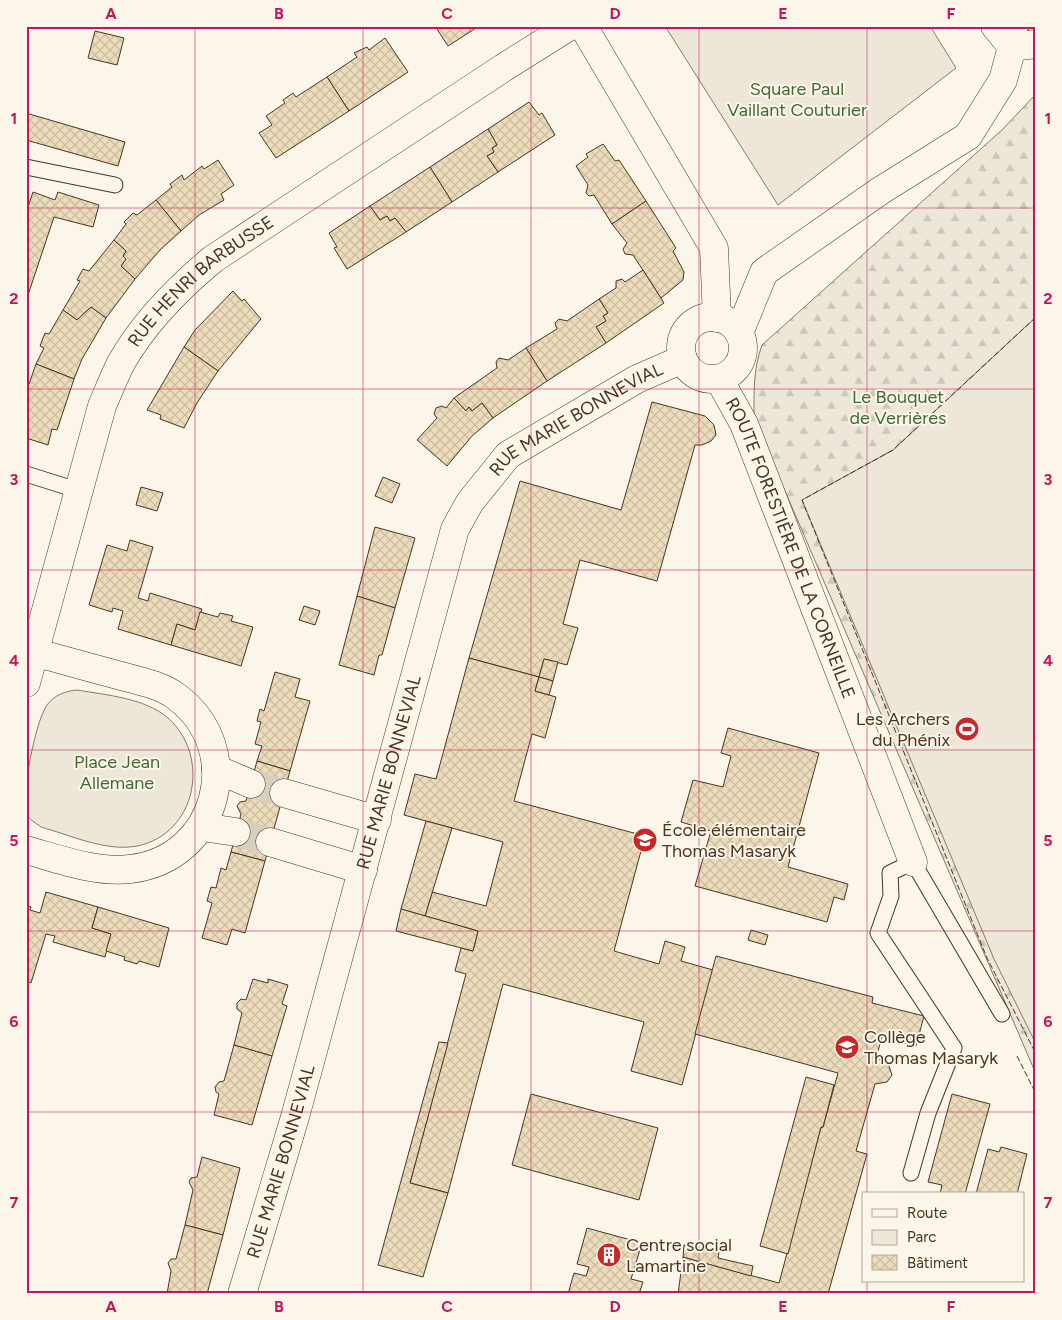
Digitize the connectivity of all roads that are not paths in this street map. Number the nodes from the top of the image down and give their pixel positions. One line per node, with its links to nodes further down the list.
1 (570, 26): 12 (street, RUE HENRI BARBUSSE)
2 (583, 26): 7 (street)
3 (995, 26): 4 (street)
4 (1023, 39): 8 (street)
5 (26, 167): 6 (lane)
6 (115, 185)
7 (717, 318): 8 (street); 9 (street)
8 (739, 333): 10 (street)
9 (683, 360): 10 (street); 18 (street, RUE MARIE BONNEVIAL)
10 (720, 379): 23 (street, ROUTE FORESTIÈRE DE LA CORNEILLE)
11 (26, 474): 12 (lane)
12 (77, 490): 13 (street, RUE HENRI BARBUSSE)
13 (33, 652): 14 (street, RUE HENRI BARBUSSE); 15 (street)
14 (26, 683)
15 (216, 769): 16 (street); 19 (street)
16 (251, 784)
17 (284, 793): 18 (street)
18 (377, 820): 24 (street, RUE MARIE BONNEVIAL)
19 (202, 828): 20 (street); 22 (street)
20 (236, 832)
21 (270, 842): 24 (street)
22 (26, 850)
23 (913, 862): 25 (lane, ROUTE FORESTIÈRE DE LA CORNEILLE); 26 (lane)
24 (363, 870): 27 (street, RUE MARIE BONNEVIAL)
25 (1002, 1014)
26 (911, 1173)
27 (242, 1294)

